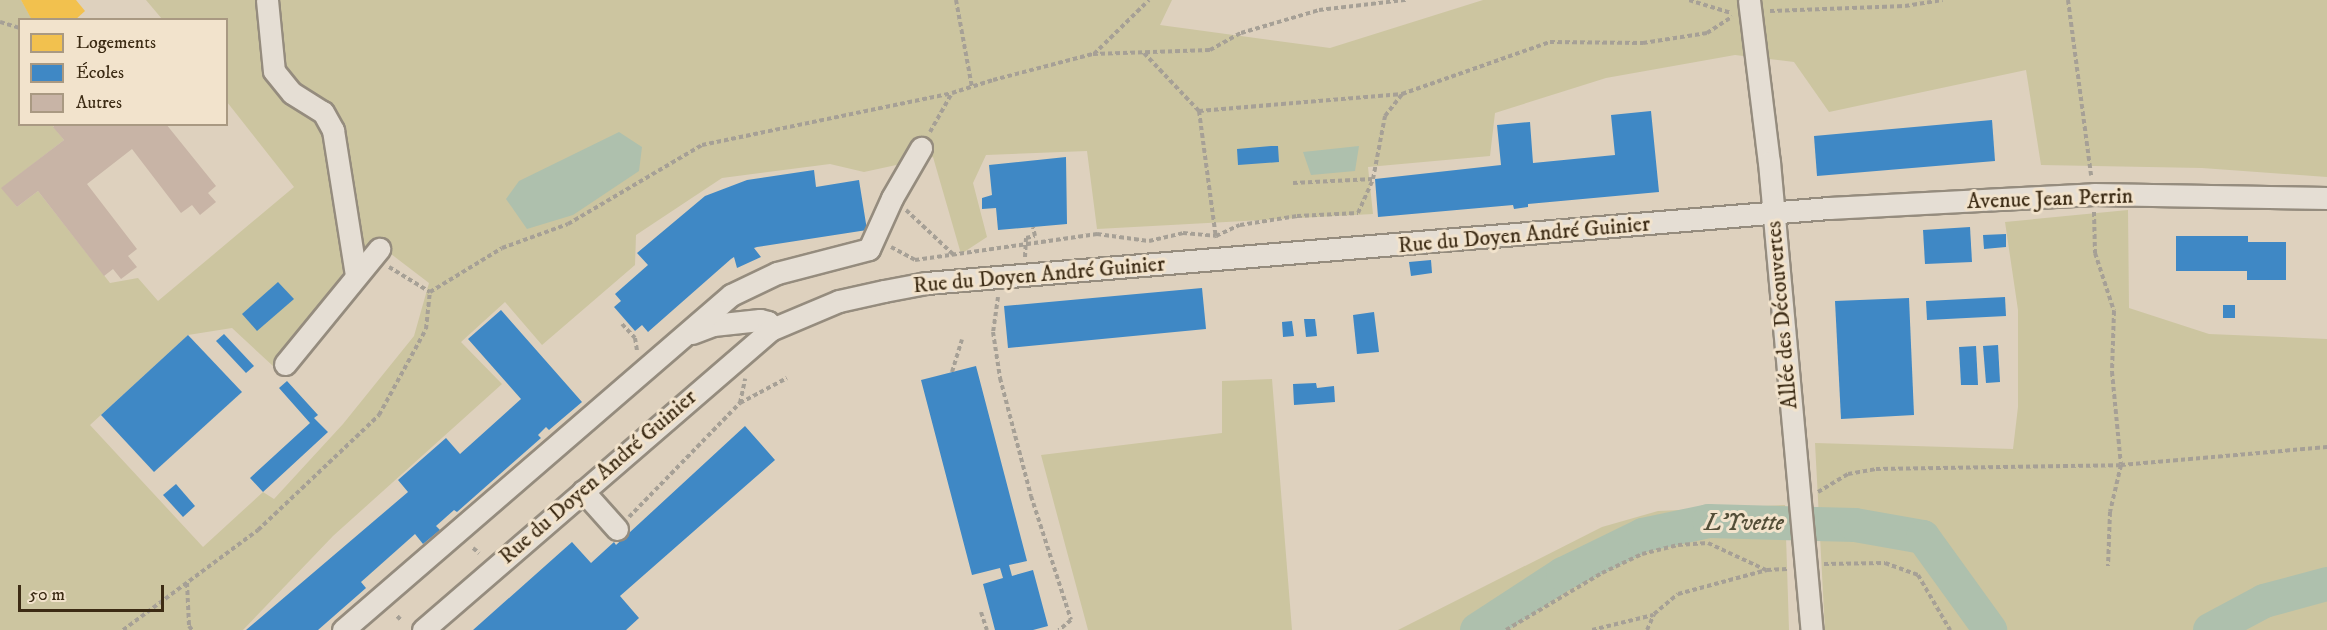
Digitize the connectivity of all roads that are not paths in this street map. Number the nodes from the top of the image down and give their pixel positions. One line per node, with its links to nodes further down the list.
1 (267, 0): 7 (street)
2 (1754, 6): 5 (street, Allée des Découvertes)
3 (921, 148): 9 (street)
4 (2327, 198): 5 (street, Avenue Jean Perrin)
5 (1773, 213): 8 (street, Rue du Doyen André Guinier); 15 (street, Allée des Découvertes)
6 (376, 253): 7 (street)
7 (357, 276): 10 (street)
8 (770, 330): 9 (street); 11 (street, Rue du Doyen André Guinier)
9 (684, 335): 13 (street)
10 (285, 364)
11 (583, 491): 12 (street); 14 (street, Rue du Doyen André Guinier)
12 (617, 530)
13 (343, 630)
14 (423, 630)
15 (1812, 630)

